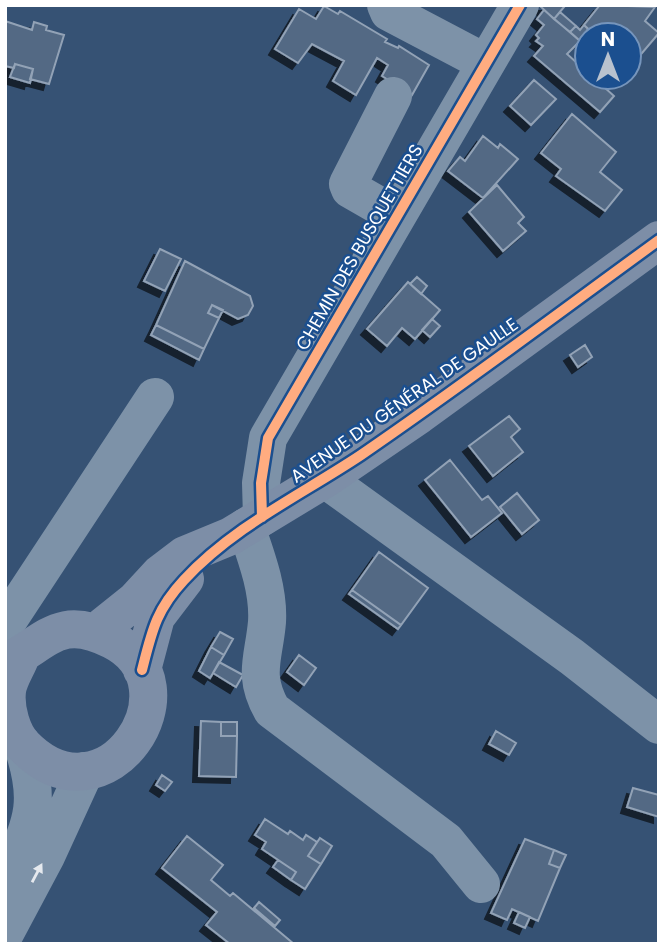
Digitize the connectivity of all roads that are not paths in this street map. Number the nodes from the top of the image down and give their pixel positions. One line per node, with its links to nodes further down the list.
1 (386, 5): 3 (street)
2 (520, 5): 3 (street, CHEMIN DES BUSQUETTIERS)
3 (486, 63): 5 (street, CHEMIN DES BUSQUETTIERS)
4 (393, 96): 5 (street)
5 (397, 216): 9 (street, CHEMIN DES BUSQUETTIERS)
6 (659, 240): 8 (main road, AVENUE DU GÉNÉRAL DE GAULLE)
7 (155, 397): 11 (street)
8 (325, 479): 9 (main road, AVENUE DU GÉNÉRAL DE GAULLE); 13 (street)
9 (246, 527): 10 (main road, AVENUE DU GÉNÉRAL DE GAULLE); 12 (main road, AVENUE DU GÉNÉRAL DE GAULLE); 17 (street, CHEMIN DES BUSQUETTIERS)
10 (96, 632): 11 (main road); 12 (main road)
11 (11, 648): 14 (main road)
12 (142, 670): 15 (main road)
13 (659, 725)
14 (13, 732): 15 (main road); 16 (street)
15 (85, 771): 18 (street, one-way to 15)
16 (5, 883)
17 (481, 884)
18 (5, 933)

